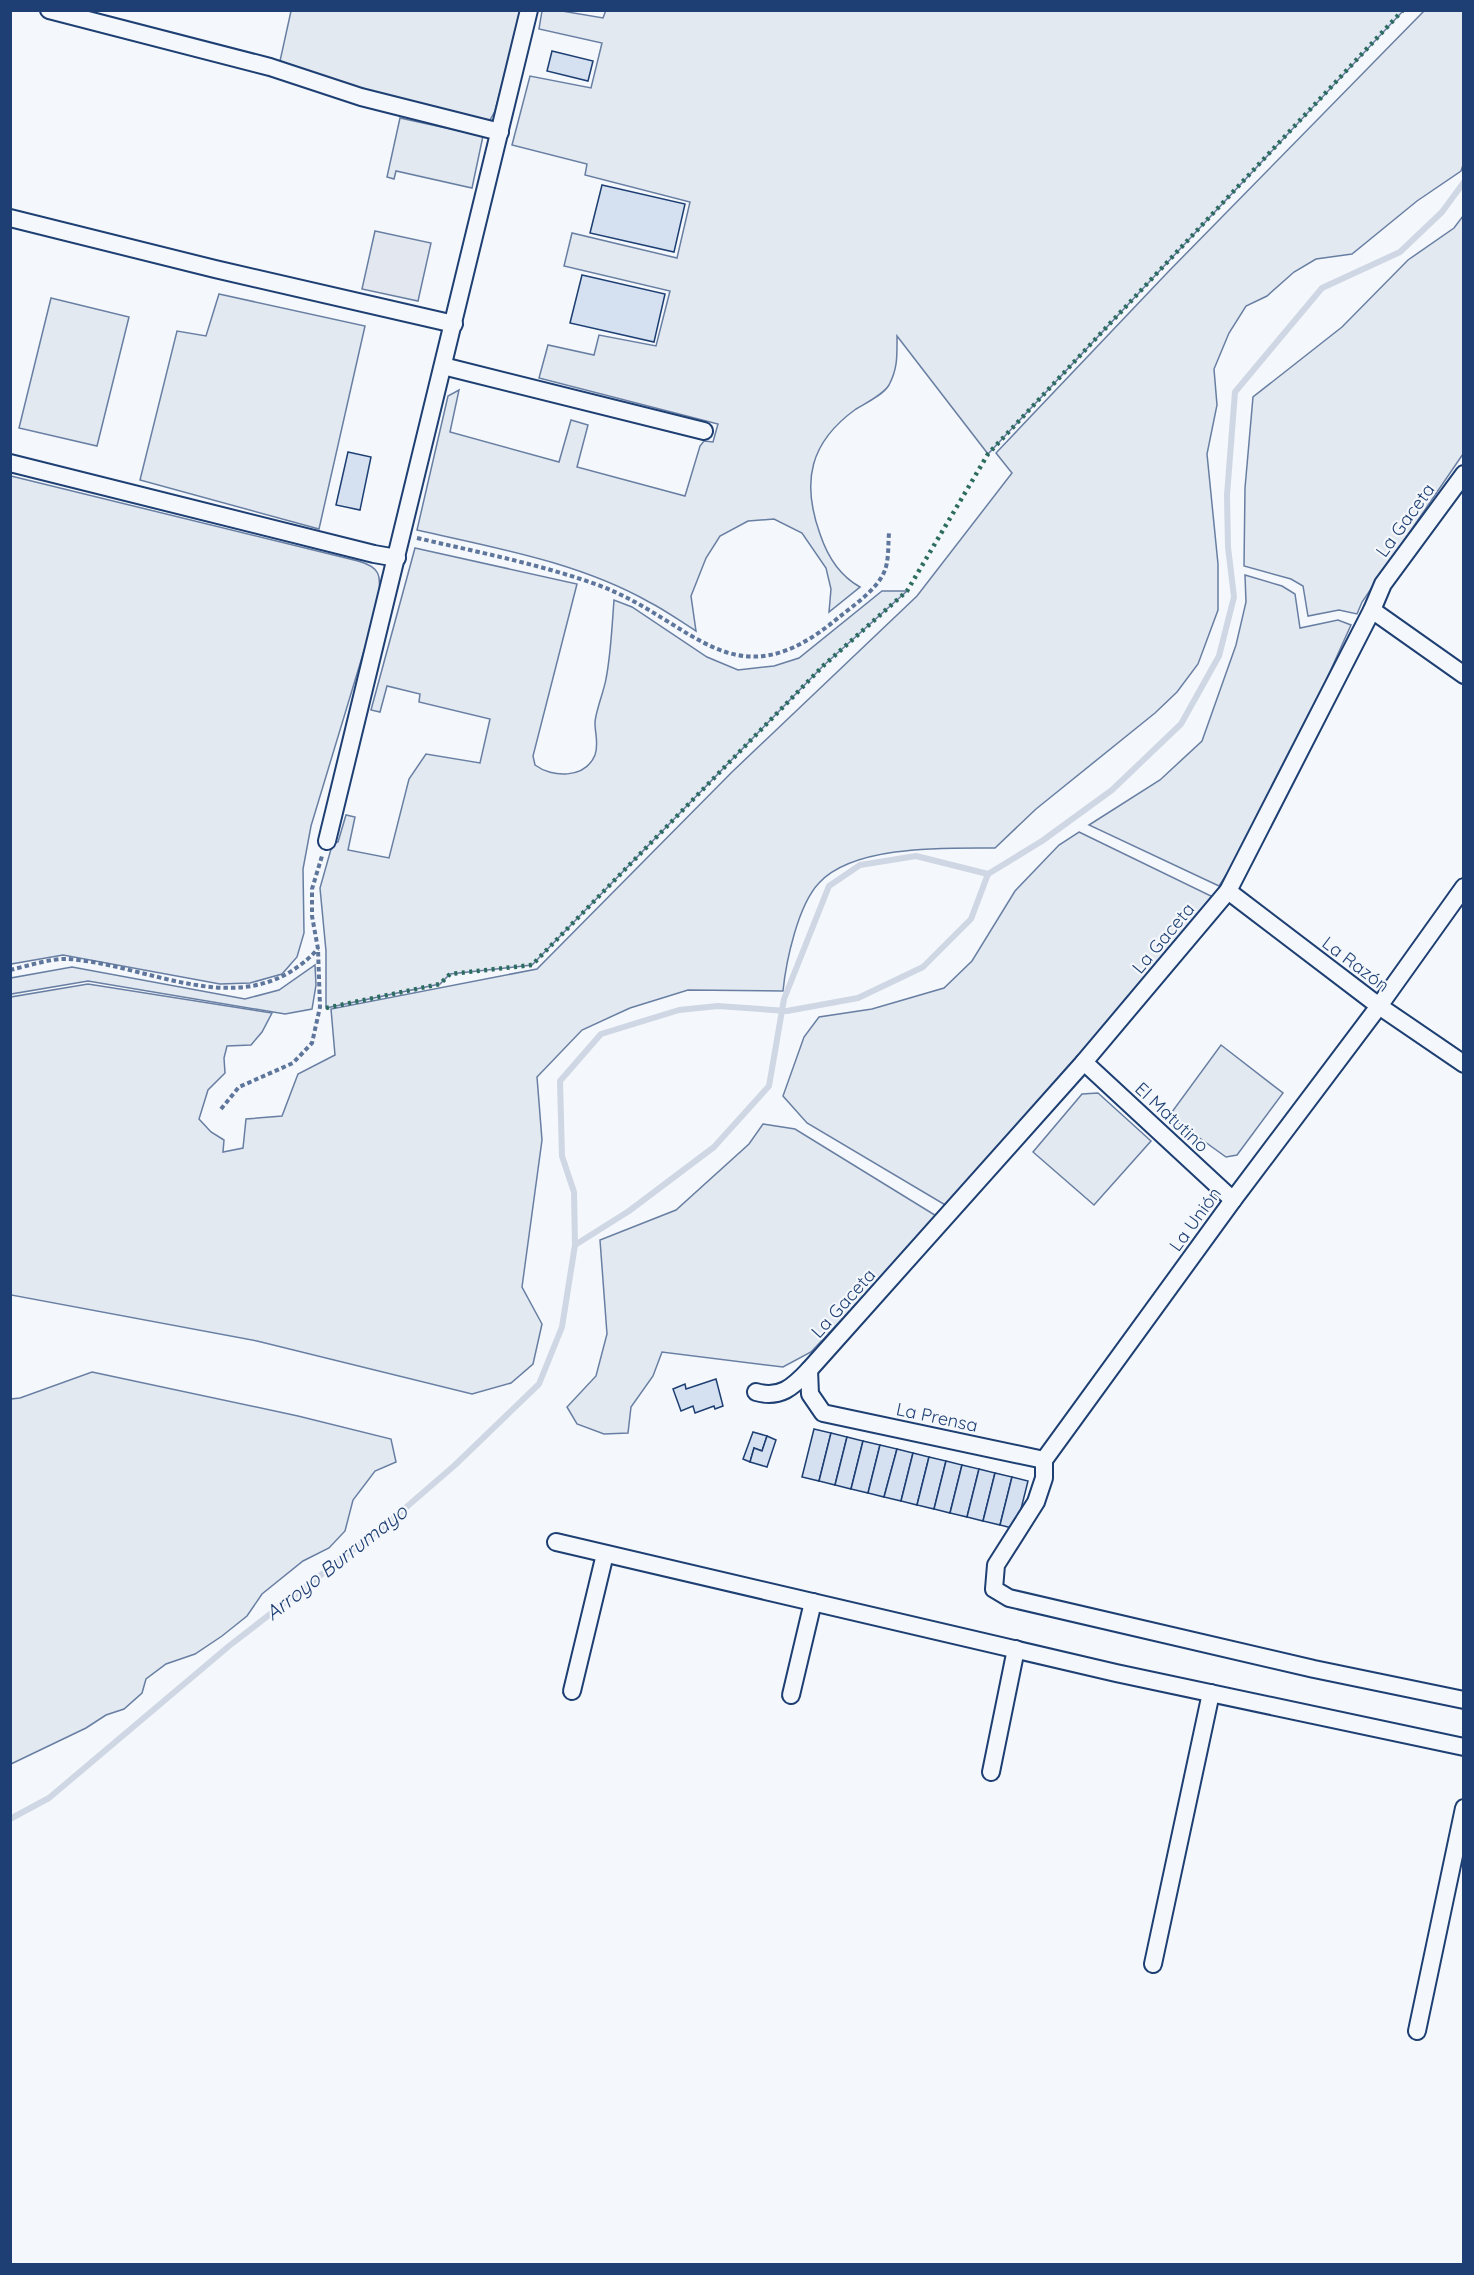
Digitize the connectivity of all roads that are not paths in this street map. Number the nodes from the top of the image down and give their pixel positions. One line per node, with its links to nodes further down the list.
1 (49, 10): 3 (street)
2 (530, 10): 3 (street)
3 (500, 132): 5 (street)
4 (10, 218): 5 (street)
5 (454, 324): 6 (street)
6 (444, 366): 7 (street); 10 (street)
7 (704, 431)
8 (10, 463): 10 (street)
9 (1464, 474): 11 (street, La Gaceta)
10 (397, 558): 13 (street)
11 (1372, 610): 12 (street); 15 (street, La Gaceta)
12 (1464, 675)
13 (327, 841)
14 (1464, 887): 16 (street, La Unión)
15 (1228, 891): 16 (street, La Razón); 17 (street, La Gaceta)
16 (1379, 1006): 18 (street, La Razón); 19 (street, La Unión)
17 (1084, 1062): 19 (street, El Matutino); 20 (street, La Gaceta)
18 (1464, 1064)
19 (1233, 1200): 22 (street, La Unión)
20 (809, 1370): 21 (street, La Gaceta); 22 (street, La Prensa)
21 (756, 1392)
22 (1044, 1460): 30 (street, La Unión)
23 (556, 1542): 24 (street)
24 (605, 1554): 25 (street); 27 (street)
25 (813, 1602): 26 (street); 29 (street)
26 (1016, 1649): 28 (street); 32 (street)
27 (572, 1691)
28 (1211, 1693): 31 (street); 34 (street)
29 (791, 1695)
30 (1464, 1700)
31 (1464, 1747)
32 (991, 1772)
33 (1464, 1808): 35 (street)
34 (1153, 1964)
35 (1417, 2031)

